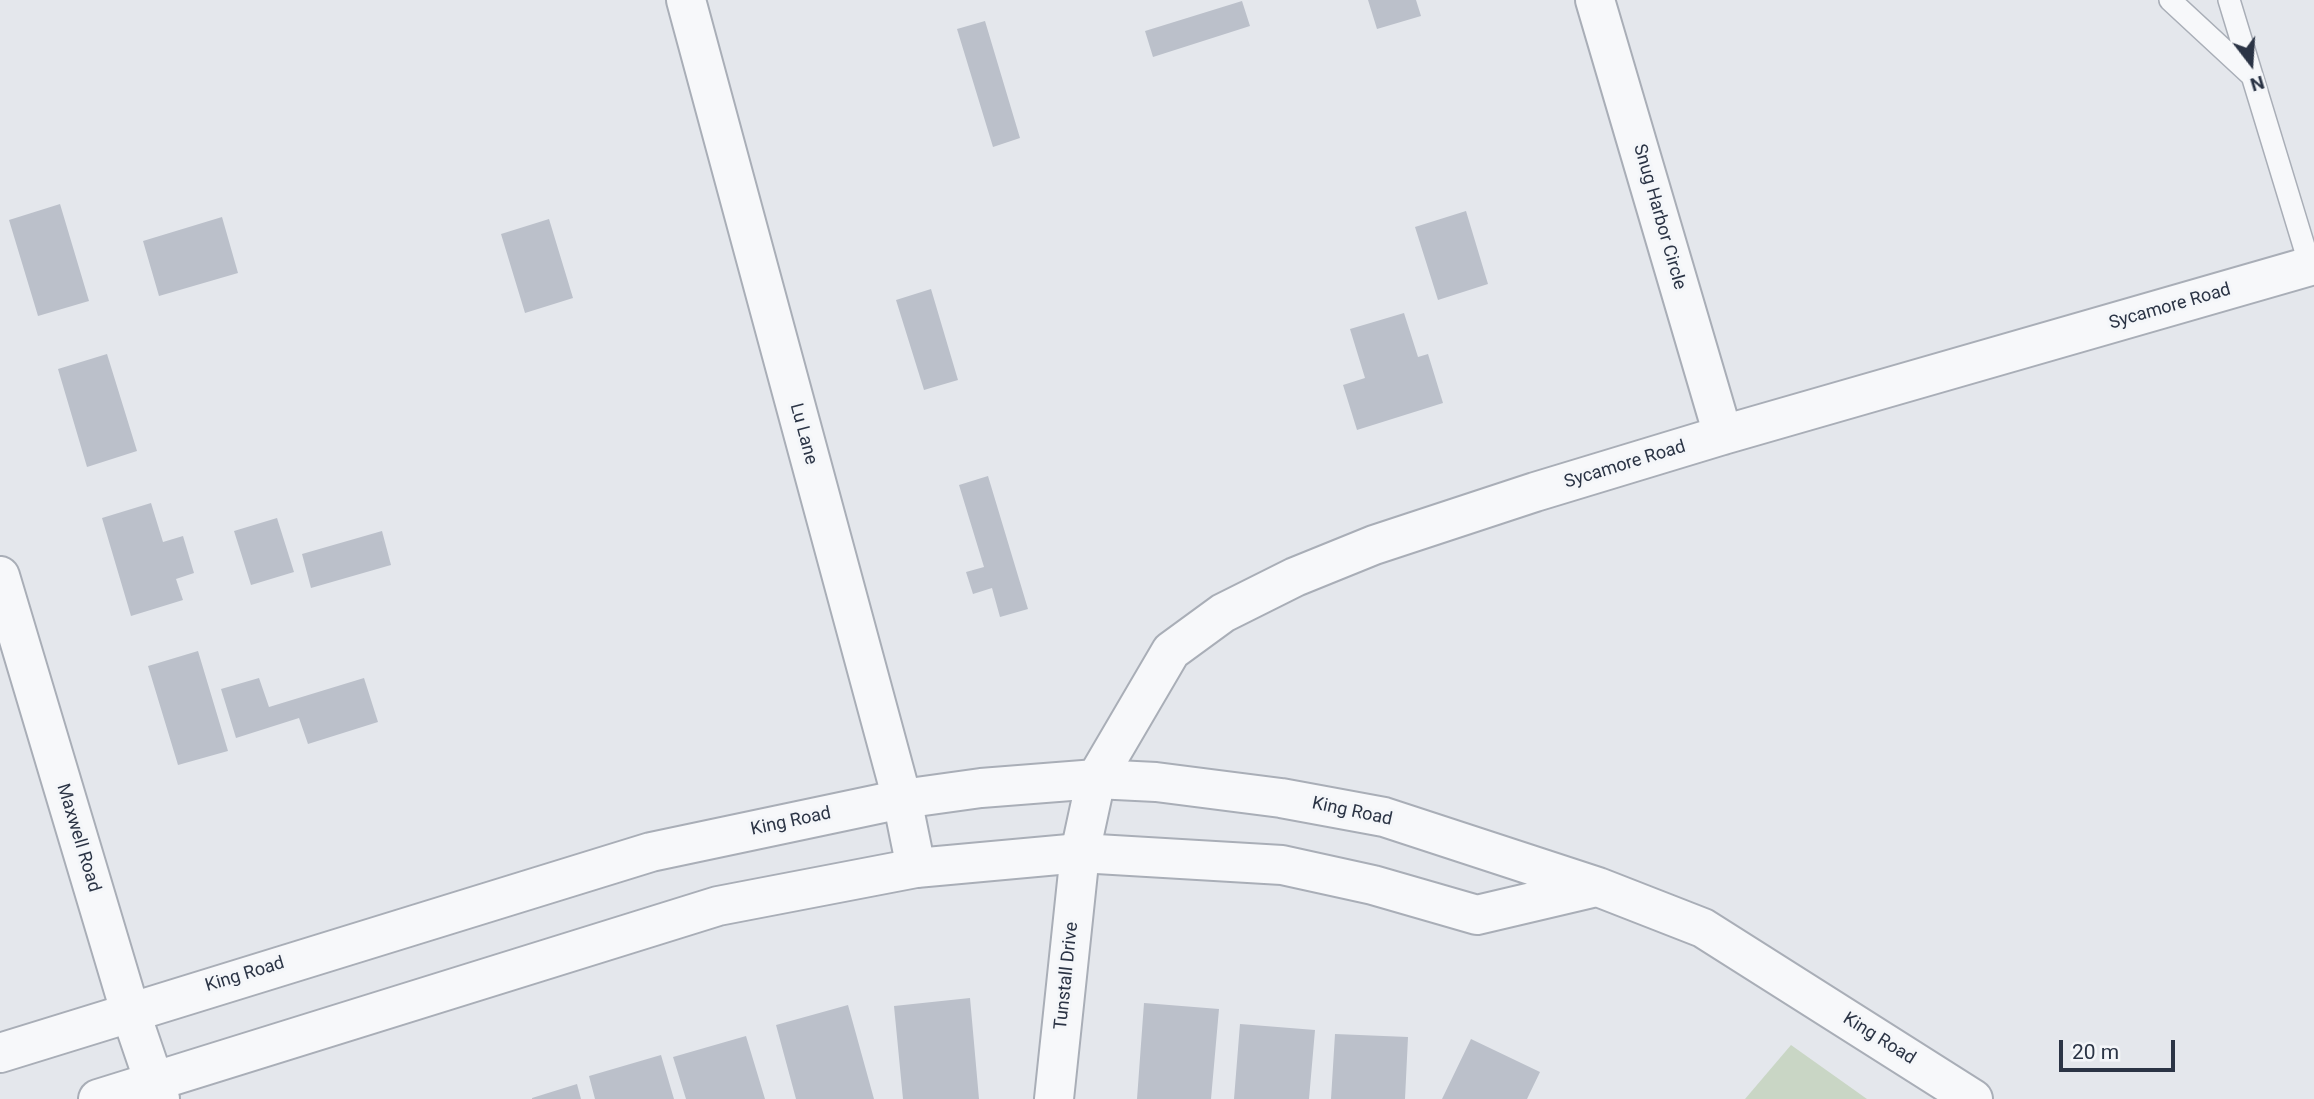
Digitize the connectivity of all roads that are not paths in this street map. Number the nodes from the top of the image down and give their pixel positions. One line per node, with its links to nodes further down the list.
1 (686, 0): 10 (street, Lu Lane)
2 (1595, 0): 7 (street, Snug Harbor Circle)
3 (2170, 0): 5 (lane)
4 (2229, 0): 5 (lane)
5 (2252, 76): 6 (lane)
6 (2312, 266): 7 (street, Sycamore Road)
7 (1723, 435): 9 (street, Sycamore Road)
8 (0, 576): 14 (street, Maxwell Road)
9 (1096, 779): 10 (street, King Road); 11 (street, Sycamore Road); 13 (street, King Road)
10 (902, 799): 12 (street, Lu Lane); 14 (street, King Road)
11 (1080, 853): 12 (street); 13 (street); 18 (street, Tunstall Drive)
12 (916, 868): 16 (street)
13 (1598, 887): 19 (street, King Road)
14 (130, 1011): 15 (street, King Road); 16 (street, Maxwell Road)
15 (0, 1053)
16 (157, 1090): 17 (street)
17 (98, 1099)
18 (1054, 1099)
19 (1973, 1099)

